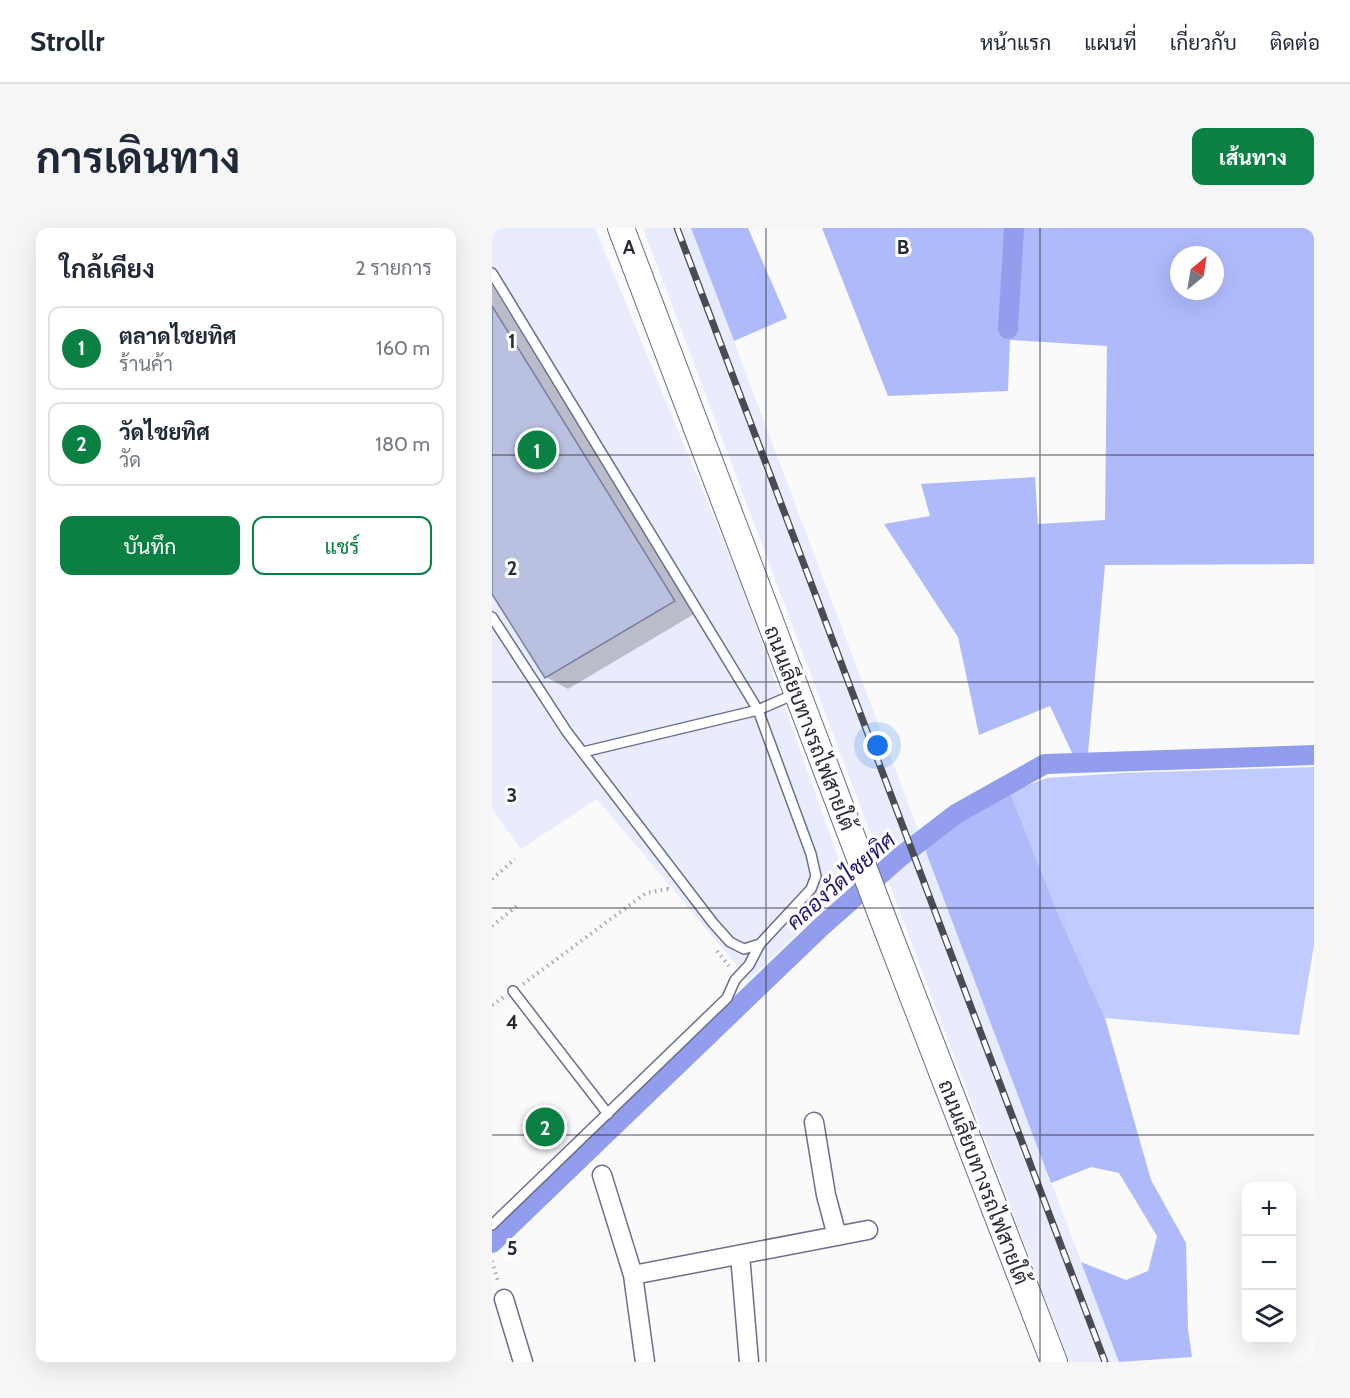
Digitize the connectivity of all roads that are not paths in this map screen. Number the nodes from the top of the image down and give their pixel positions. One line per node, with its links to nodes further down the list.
1 (621, 228): 4 (main road, ถนนเลียบทางรถไฟสายใต้)
2 (492, 273): 5 (lane)
3 (492, 617): 6 (lane)
4 (797, 693): 5 (lane); 21 (main road, ถนนเลียบทางรถไฟสายใต้)
5 (758, 710): 6 (lane); 7 (lane)
6 (583, 752): 7 (lane)
7 (760, 944): 9 (lane)
8 (513, 991): 9 (lane)
9 (608, 1114): 12 (lane)
10 (814, 1122): 14 (street)
11 (602, 1175): 16 (street)
12 (492, 1225)
13 (868, 1230): 14 (street)
14 (837, 1236): 15 (street)
15 (740, 1255): 16 (street); 20 (street)
16 (633, 1275): 19 (street)
17 (504, 1299): 18 (street)
18 (523, 1362)
19 (645, 1362)
20 (749, 1362)
21 (1054, 1362)

